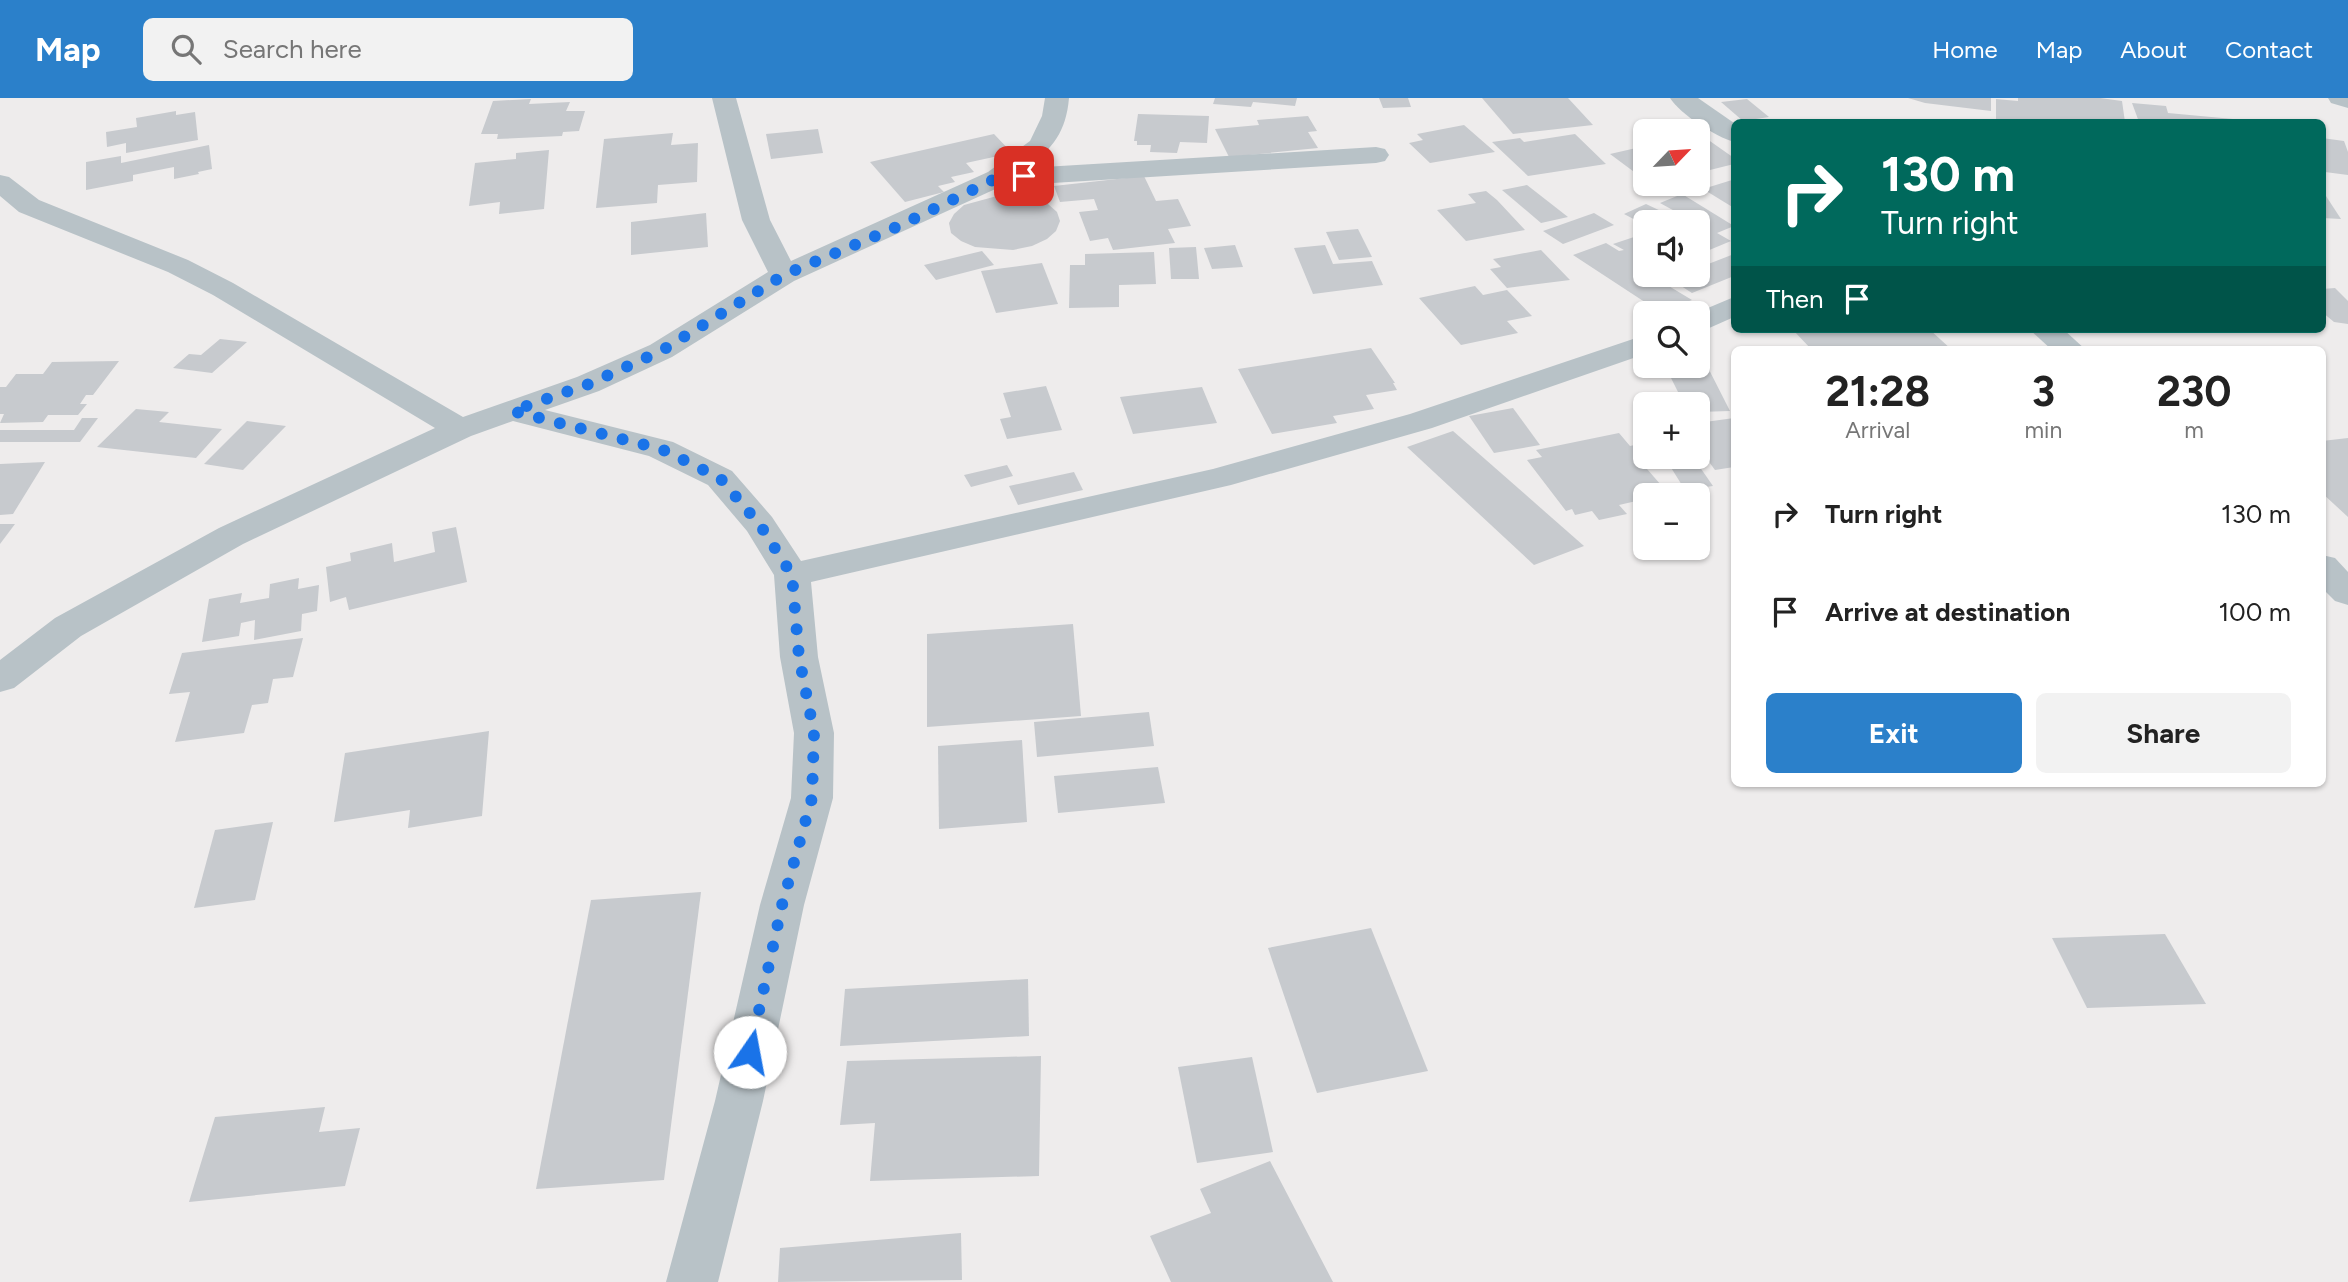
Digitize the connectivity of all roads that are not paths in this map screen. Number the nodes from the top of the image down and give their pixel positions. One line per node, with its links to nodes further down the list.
1 (724, 98): 10 (street)
2 (1056, 98): 8 (street)
3 (1682, 98): 6 (street)
4 (2340, 98): 5 (street)
5 (2348, 101)
6 (1731, 132)
7 (1376, 155): 8 (street)
8 (997, 178): 10 (street)
9 (0, 183): 17 (street)
10 (784, 275): 16 (street)
11 (1731, 308): 12 (street)
12 (1710, 318)
13 (2049, 333): 14 (street)
14 (2066, 346)
15 (1633, 348): 19 (street)
16 (512, 411): 17 (street); 19 (street)
17 (460, 429): 21 (street)
18 (2326, 570): 20 (street)
19 (792, 575): 22 (street)
20 (2348, 593)
21 (0, 679)
22 (692, 1282)

